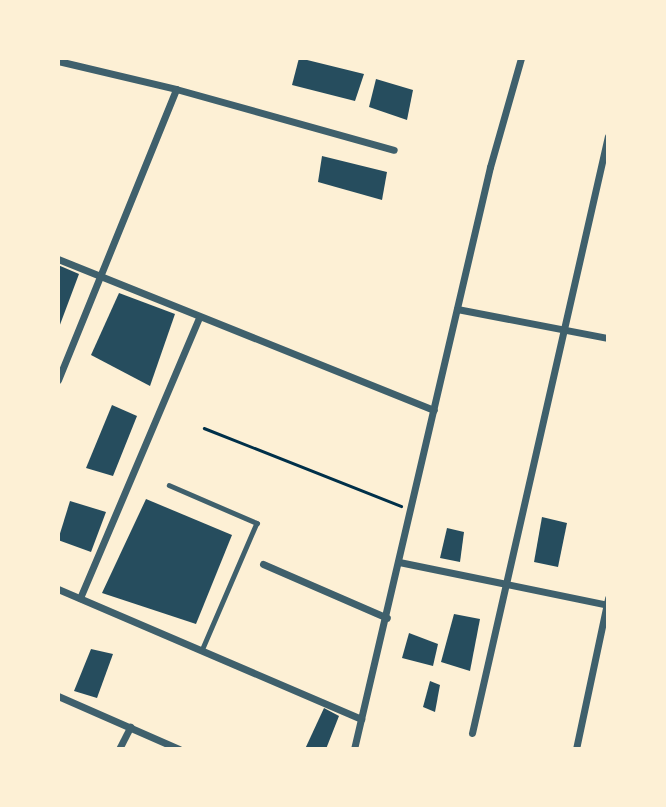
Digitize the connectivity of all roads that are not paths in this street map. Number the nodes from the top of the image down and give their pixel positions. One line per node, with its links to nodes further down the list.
1 (521, 58): 8 (street)
2 (58, 61): 3 (street)
3 (176, 89): 5 (street); 7 (street)
4 (608, 136): 10 (street)
5 (394, 150)
6 (58, 259): 7 (street)
7 (100, 277): 9 (street); 12 (street)
8 (457, 309): 10 (street); 13 (street)
9 (199, 317): 13 (street); 19 (street)
10 (565, 330): 11 (street); 17 (street)
11 (608, 338)
12 (58, 380)
13 (433, 410): 15 (street)
14 (169, 485): 22 (lane)
15 (399, 562): 17 (street); 21 (street)
16 (263, 564): 21 (street)
17 (507, 584): 20 (street); 26 (street)
18 (58, 589): 19 (street)
19 (80, 598): 22 (street)
20 (608, 602): 30 (street)
21 (387, 618): 24 (street)
22 (202, 651): 24 (street)
23 (58, 696): 25 (street)
24 (361, 719): 29 (street)
25 (130, 727): 27 (street); 28 (street)
26 (472, 733)
27 (119, 749)
28 (178, 749)
29 (354, 749)
30 (576, 749)

